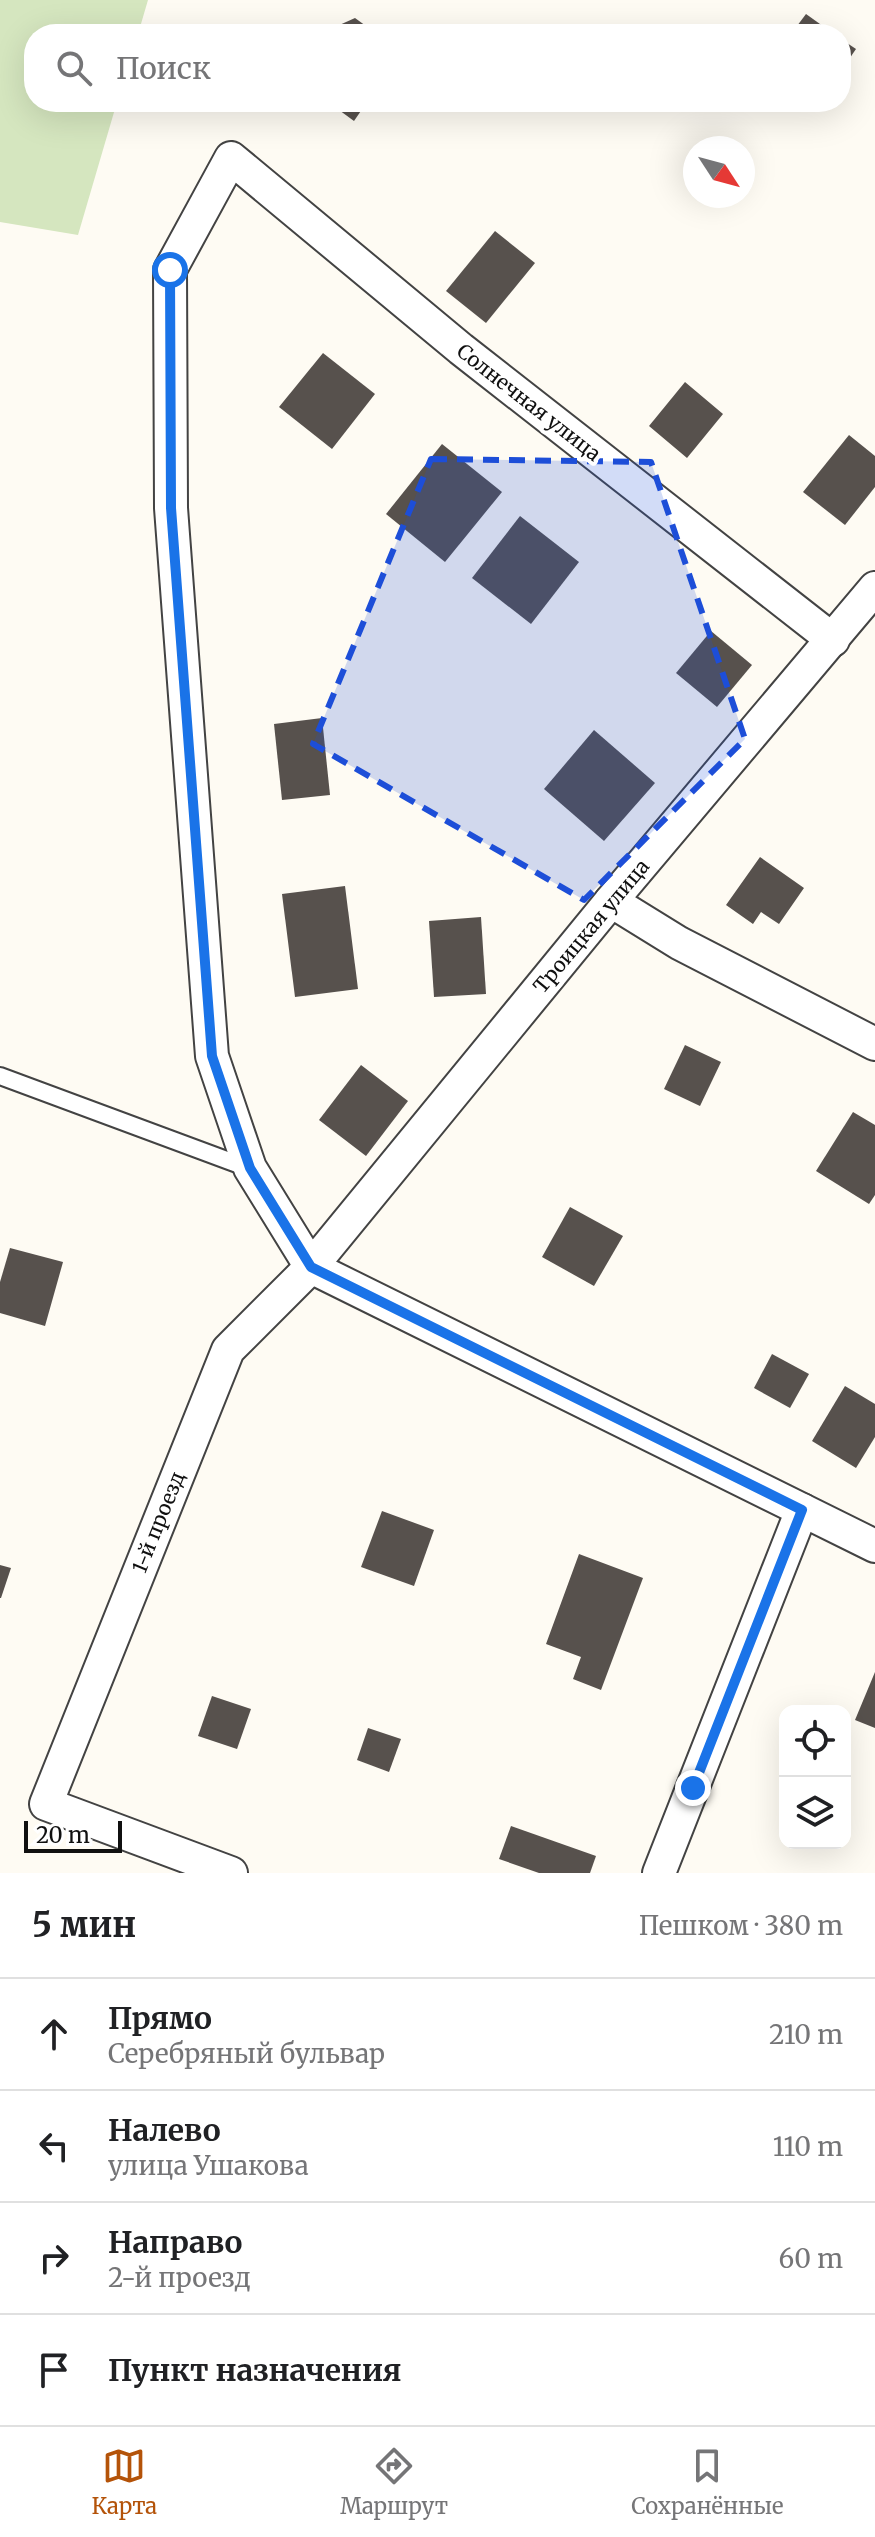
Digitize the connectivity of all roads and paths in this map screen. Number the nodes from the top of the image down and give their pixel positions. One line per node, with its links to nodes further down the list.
1 (875, 588): 2 (street, Троицкая улица)
2 (833, 640): 3 (street, Троицкая улица); 6 (street, Солнечная улица)
3 (611, 901): 4 (street); 7 (street, Троицкая улица)
4 (875, 1044)
5 (0, 1076): 6 (lane)
6 (250, 1168): 7 (street)
7 (311, 1267): 8 (street); 10 (street, 1-й проезд)
8 (802, 1510): 9 (street); 11 (street)
9 (875, 1546)
10 (231, 1873)
11 (659, 1873)

